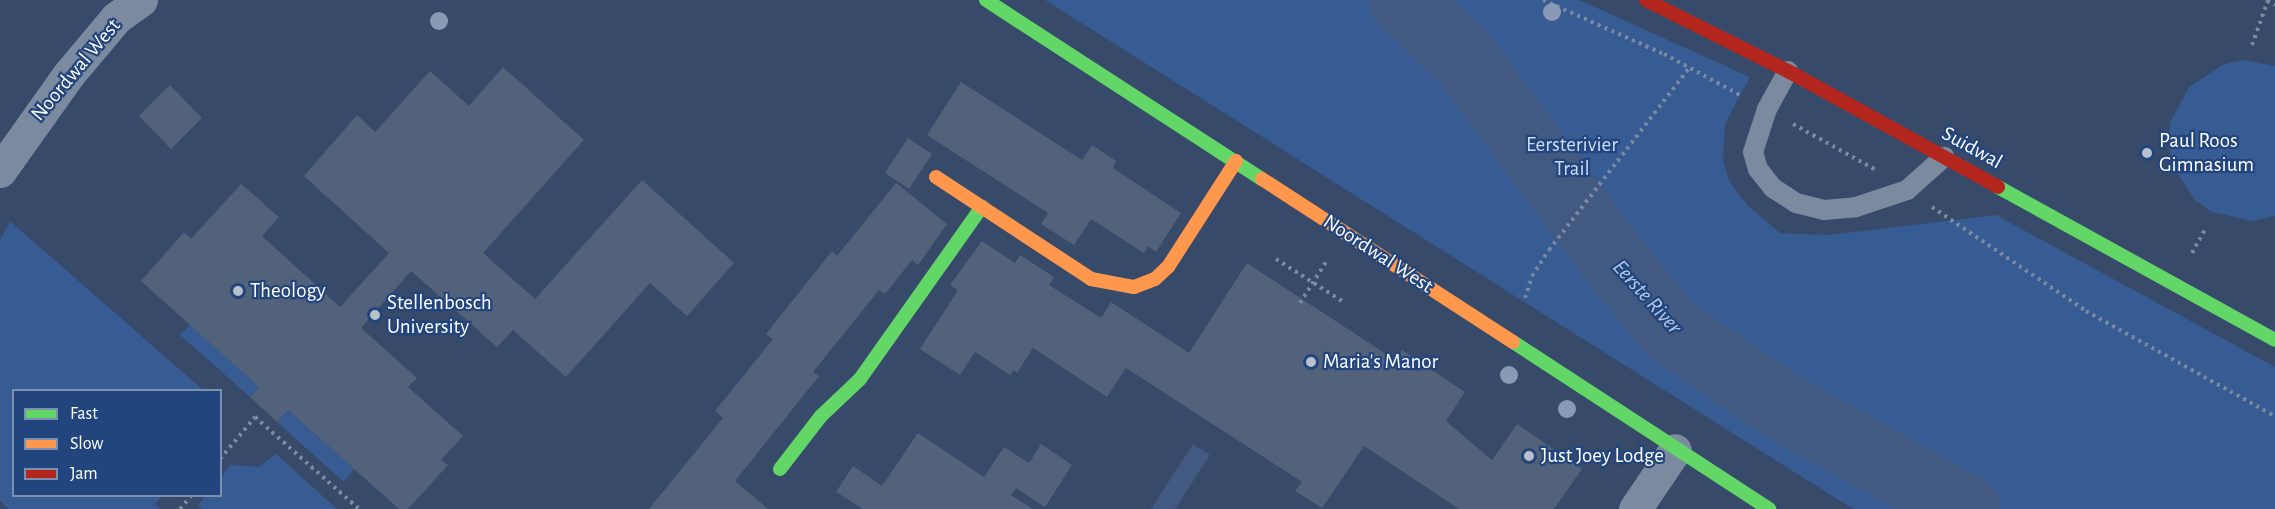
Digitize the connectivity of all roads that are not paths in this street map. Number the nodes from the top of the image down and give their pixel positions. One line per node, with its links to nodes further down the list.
1 (141, 0): 5 (street, Noordwal West)
2 (986, 0): 7 (street, Noordwal West)
3 (1646, 0): 4 (street, Suidwal)
4 (1788, 71): 6 (street, Suidwal); 6 (lane)
5 (5, 149)
6 (1944, 157): 10 (street, Suidwal)
7 (1236, 160): 9 (street); 11 (street, Noordwal West)
8 (936, 177): 9 (street)
9 (982, 207): 12 (street)
10 (2275, 340)
11 (1675, 450): 13 (street); 14 (street, Noordwal West)
12 (780, 469)
13 (1635, 509)
14 (1769, 509)

